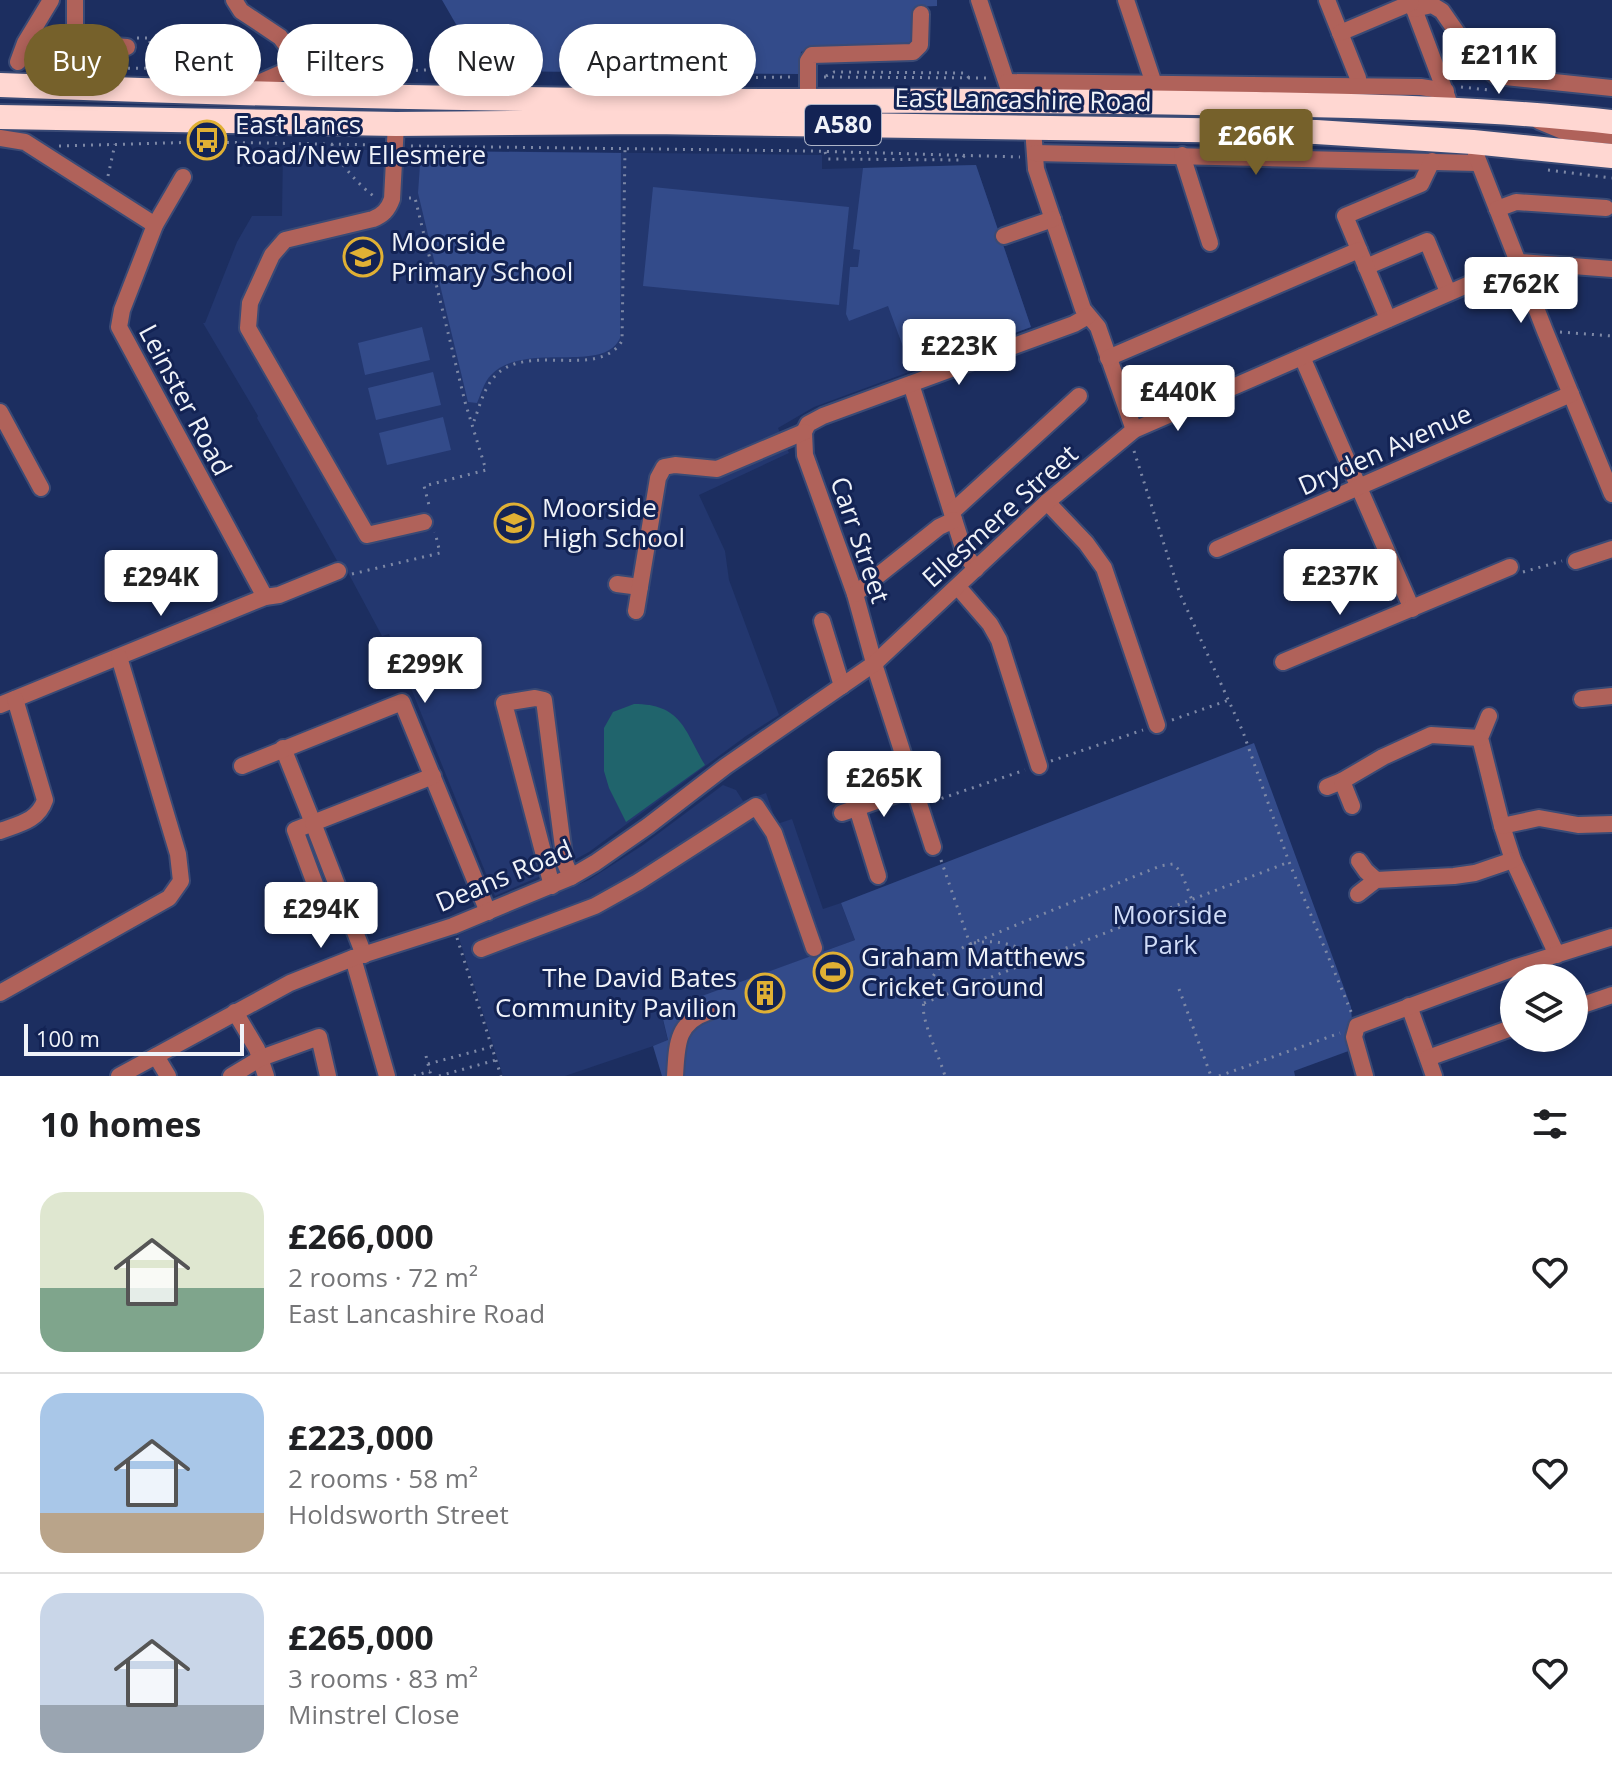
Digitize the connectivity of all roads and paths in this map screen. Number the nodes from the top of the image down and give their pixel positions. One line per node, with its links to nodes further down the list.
1 (51, 0): 12 (street)
2 (75, 0): 9 (street)
3 (234, 0): 11 (street)
4 (979, 0): 20 (street)
5 (1126, 0): 14 (street)
6 (1327, 0): 10 (street)
7 (1412, 4): 10 (street); 18 (street); 22 (street)
8 (921, 14): 16 (street)
9 (75, 24)
10 (1340, 33): 17 (street)
11 (277, 35)
12 (18, 62)
13 (756, 83): 16 (path)
14 (1154, 84): 17 (street); 20 (street)
15 (0, 85): 19 (highway, East Lancashire Road / A580)
16 (813, 85): 20 (highway, East Lancashire Road / A580); 20 (path); 21 (highway, East Lancashire Road / A580)
17 (1357, 86): 22 (street)
18 (1612, 88)
19 (145, 91)
20 (1009, 91): 22 (highway, East Lancashire Road / A580)
21 (261, 95)
22 (1447, 100): 23 (highway, East Lancashire Road / A580)
23 (1519, 112): 25 (highway, East Lancashire Road / A580); 28 (street)
24 (0, 117): 27 (highway, East Lancashire Road / A580)
25 (1612, 122)
26 (1033, 128): 27 (highway, East Lancashire Road / A580); 35 (highway, East Lancashire Road / A580); 37 (street)
27 (396, 135): 31 (path); 33 (path); 43 (street)
28 (1612, 136)
29 (0, 138): 32 (street)
30 (115, 144): 31 (path); 32 (path); 42 (path)
31 (332, 144): 43 (path)
32 (36, 148): 42 (street)
33 (625, 149): 34 (path); 65 (path)
34 (825, 151): 36 (path); 36 (path)
35 (1475, 153): 39 (highway, East Lancashire Road / A580); 40 (street); 45 (street)
36 (965, 155): 37 (path)
37 (1035, 155): 38 (street); 46 (street)
38 (1182, 155): 40 (street); 49 (street)
39 (1612, 156)
40 (1432, 161): 50 (street)
41 (183, 177): 47 (street, Leinster Road)
42 (102, 193): 47 (street)
43 (392, 199): 65 (path); 74 (street)
44 (1606, 208): 45 (street)
45 (1497, 209): 51 (street)
46 (1053, 219): 48 (street); 55 (street)
47 (155, 225): 85 (street, Leinster Road)
48 (1004, 236)
49 (1210, 243)
50 (1359, 250): 52 (street); 60 (street)
51 (1520, 262): 53 (street, Ellesmere Street); 54 (street, Ellesmere Street); 57 (street)
52 (1366, 267): 54 (street); 56 (street)
53 (1612, 269)
54 (1448, 292): 56 (street, Ellesmere Street)
55 (1088, 316): 60 (street); 61 (street)
56 (1388, 319): 59 (street, Ellesmere Street)
57 (1545, 331): 58 (path); 62 (street)
58 (1612, 336)
59 (1302, 357): 67 (street, Ellesmere Street); 70 (street)
60 (1108, 358): 67 (street)
61 (911, 384): 66 (street); 73 (street)
62 (1571, 394): 70 (street, Dryden Avenue); 71 (street)
63 (1079, 396): 73 (street)
64 (0, 412): 69 (street)
65 (473, 423): 68 (path)
66 (804, 432): 82 (street); 84 (street, Carr Street)
67 (1131, 432): 72 (street, Ellesmere Street); 95 (path)
68 (486, 470)
69 (41, 488)
70 (1359, 488): 75 (street, Dryden Avenue); 86 (street)
71 (1612, 494)
72 (1047, 502): 79 (street, Ellesmere Street); 98 (street)
73 (953, 516): 79 (street); 84 (street)
74 (424, 522)
75 (1217, 549)
76 (1612, 549): 77 (street)
77 (1576, 561): 78 (path)
78 (1510, 567): 86 (street)
79 (976, 569): 83 (street, Ellesmere Street)
80 (338, 571): 85 (street)
81 (617, 584): 82 (street)
82 (640, 587): 87 (street)
83 (958, 587): 91 (street, Ellesmere Street); 102 (street)
84 (855, 594): 91 (street, Carr Street)
85 (265, 597): 89 (street)
86 (1412, 609): 90 (street)
87 (636, 611)
88 (822, 621): 92 (street)
89 (119, 657): 96 (street); 134 (street)
90 (1283, 662)
91 (868, 668): 92 (street, Deans Road); 104 (street, Carr Street)
92 (842, 686): 116 (street, Deans Road)
93 (1612, 696): 94 (street)
94 (1582, 699)
95 (1229, 700): 98 (path); 114 (path)
96 (8, 702): 110 (street)
97 (1489, 716): 99 (street)
98 (1157, 725): 102 (path)
99 (1480, 738): 106 (street); 109 (street)
100 (283, 748): 101 (street); 103 (street); 107 (street)
101 (242, 766)
102 (1039, 766): 105 (path)
103 (433, 776): 107 (street); 122 (street)
104 (914, 788): 105 (street, Carr Street); 117 (street)
105 (920, 806): 111 (street, Carr Street)
106 (1352, 806)
107 (313, 823): 115 (street); 115 (street)
108 (1612, 824): 109 (street)
109 (1502, 826): 112 (street)
110 (0, 831)
111 (933, 847): 125 (path)
112 (1513, 860): 118 (street); 128 (street)
113 (1359, 861): 118 (street)
114 (1289, 862): 121 (path); 141 (path)
115 (328, 863): 129 (street)
116 (578, 874): 119 (street, Deans Road); 119 (street)
117 (878, 876)
118 (1376, 880): 120 (street)
119 (552, 886): 122 (street, Deans Road)
120 (1358, 894)
121 (1192, 900): 125 (path); 130 (path)
122 (488, 912): 123 (street, Deans Road)
123 (453, 926): 129 (street, Deans Road); 143 (path)
124 (1612, 937): 128 (street)
125 (970, 944): 130 (path); 136 (path)
126 (814, 948): 127 (street)
127 (481, 949)
128 (1557, 955): 131 (street)
129 (358, 957): 139 (street, Deans Road); 156 (street)
130 (1038, 959): 136 (path)
131 (1536, 964)
132 (1500, 978): 138 (street)
133 (1179, 989): 162 (path)
134 (0, 993)
135 (1612, 995): 137 (street)
136 (924, 1003): 161 (path)
137 (1588, 1003)
138 (1409, 1006): 141 (street); 147 (street)
139 (235, 1012): 144 (street, Deans Road); 146 (street)
140 (708, 1012): 160 (street)
141 (1357, 1026): 163 (path); 164 (street)
142 (1500, 1032): 147 (street)
143 (491, 1047): 148 (path); 149 (path)
144 (156, 1056): 151 (street, Deans Road); 152 (street)
145 (426, 1056): 149 (path)
146 (261, 1058): 153 (street); 154 (street); 155 (street)
147 (1428, 1058): 165 (street)
148 (496, 1060): 158 (path); 159 (path)
149 (428, 1064): 150 (path)
150 (431, 1074): 157 (path)
151 (119, 1076)
152 (168, 1076)
153 (231, 1076)
154 (266, 1076)
155 (328, 1076)
156 (387, 1076)
157 (414, 1076)
158 (439, 1076)
159 (501, 1076)
160 (675, 1076)
161 (945, 1076)
162 (1211, 1076)
163 (1219, 1076)
164 (1365, 1076)
165 (1434, 1076)

